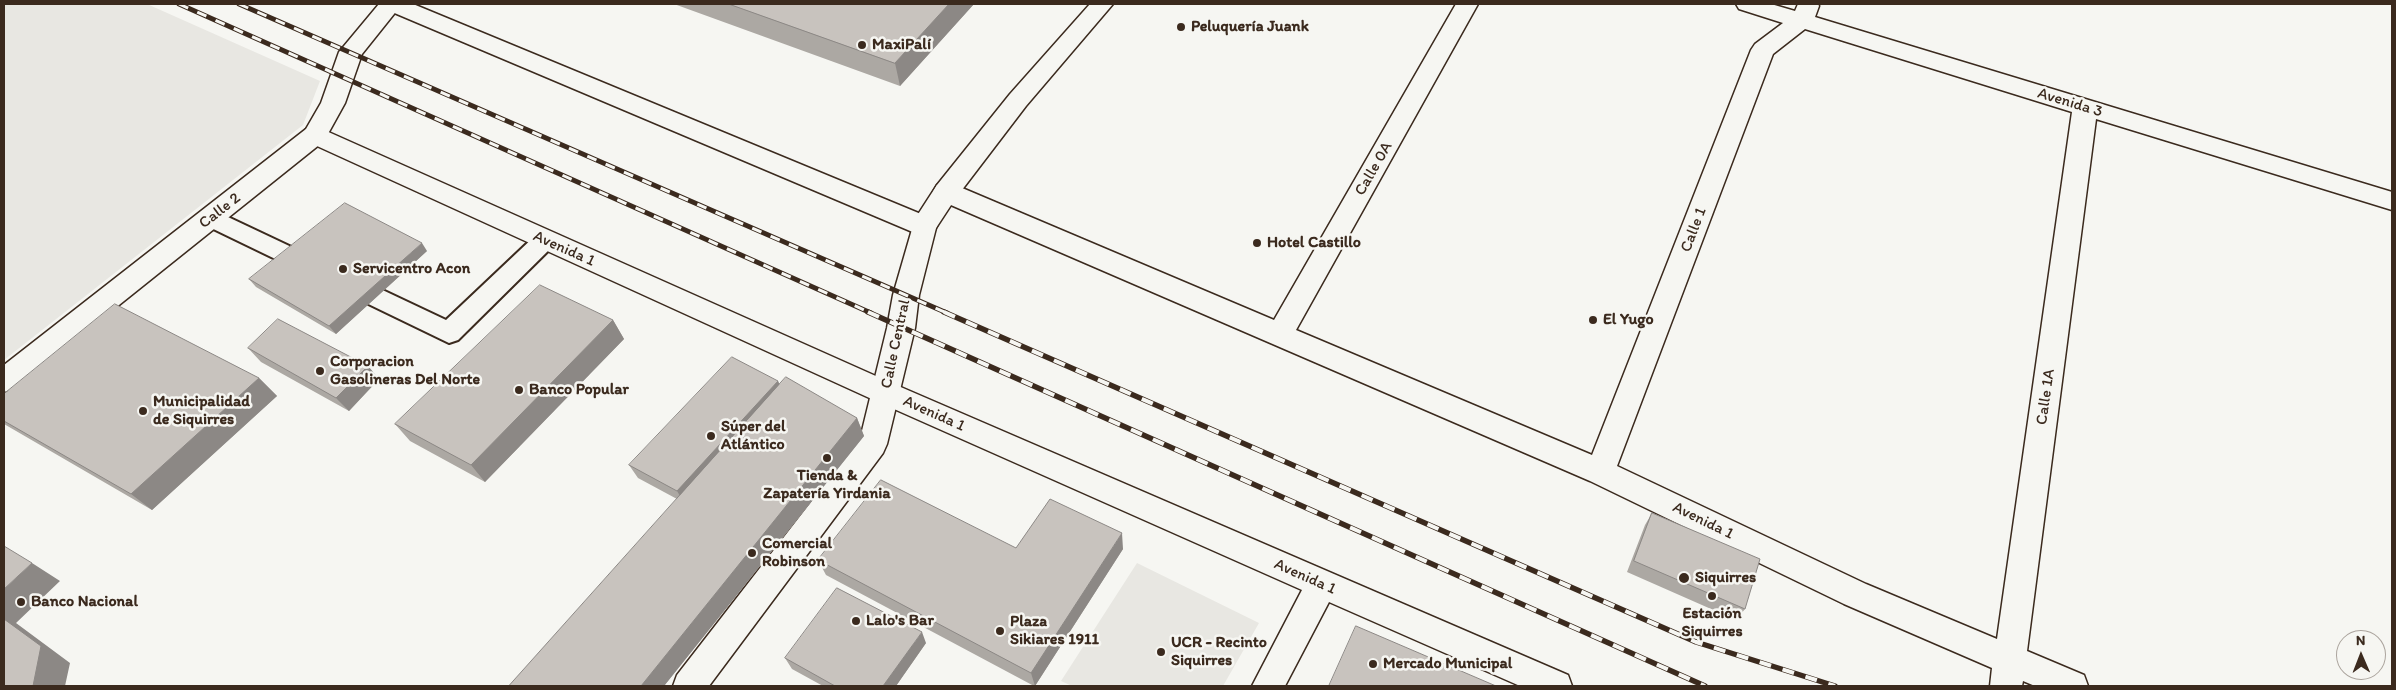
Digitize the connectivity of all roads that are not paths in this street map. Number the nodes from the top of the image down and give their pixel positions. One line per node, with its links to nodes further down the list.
1 (392, 4): 7 (street, Calle 2); 11 (street)
2 (1102, 4): 8 (street, Calle Central)
3 (1467, 4): 13 (street, Calle 0A)
4 (1748, 4): 5 (street, Avenida 3)
5 (1806, 12): 6 (street, Avenida 3); 16 (street, Calle 1)
6 (2085, 108): 9 (street, Avenida 3); 18 (street, Calle 1A)
7 (315, 135): 10 (street, Calle 2); 12 (street, Avenida 1)
8 (946, 192): 11 (street, Calle Central); 13 (street, Avenida 1)
9 (2392, 202)
10 (211, 218): 12 (lane); 14 (street, Calle 2)
11 (924, 226): 15 (street, Calle Central)
12 (545, 240): 15 (street, Avenida 1)
13 (1280, 334): 16 (street, Avenida 1)
14 (4, 382)
15 (886, 393): 17 (street, Avenida 1); 19 (street, Calle Central)
16 (1600, 472): 18 (street, Avenida 1)
17 (1322, 584): 20 (street); 21 (street, Avenida 1)
18 (2008, 673): 22 (street, Avenida 1)
19 (689, 686)
20 (1268, 686)
21 (1556, 686)
22 (2072, 686)

